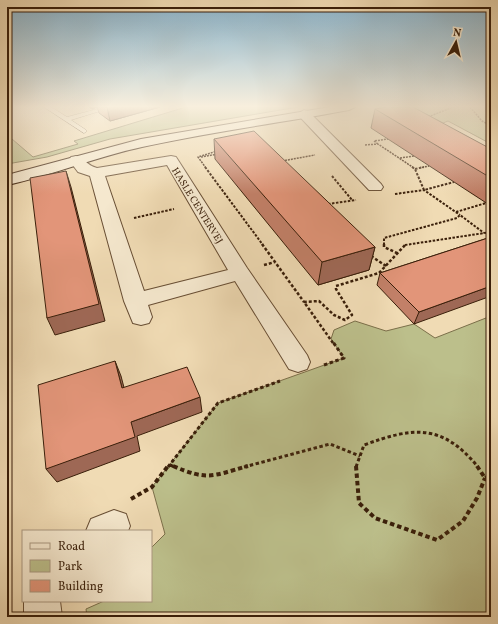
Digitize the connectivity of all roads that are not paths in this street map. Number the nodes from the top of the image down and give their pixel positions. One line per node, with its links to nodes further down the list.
1 (180, 136): 3 (street)
2 (326, 136): 6 (street)
3 (76, 160): 4 (street); 5 (street)
4 (97, 173): 7 (street, HASLE CENTERVEJ); 7 (street)
5 (7, 180)
6 (375, 186)
7 (240, 273): 8 (street, HASLE CENTERVEJ)
8 (298, 362)
9 (42, 602): 10 (street)
10 (43, 617)

